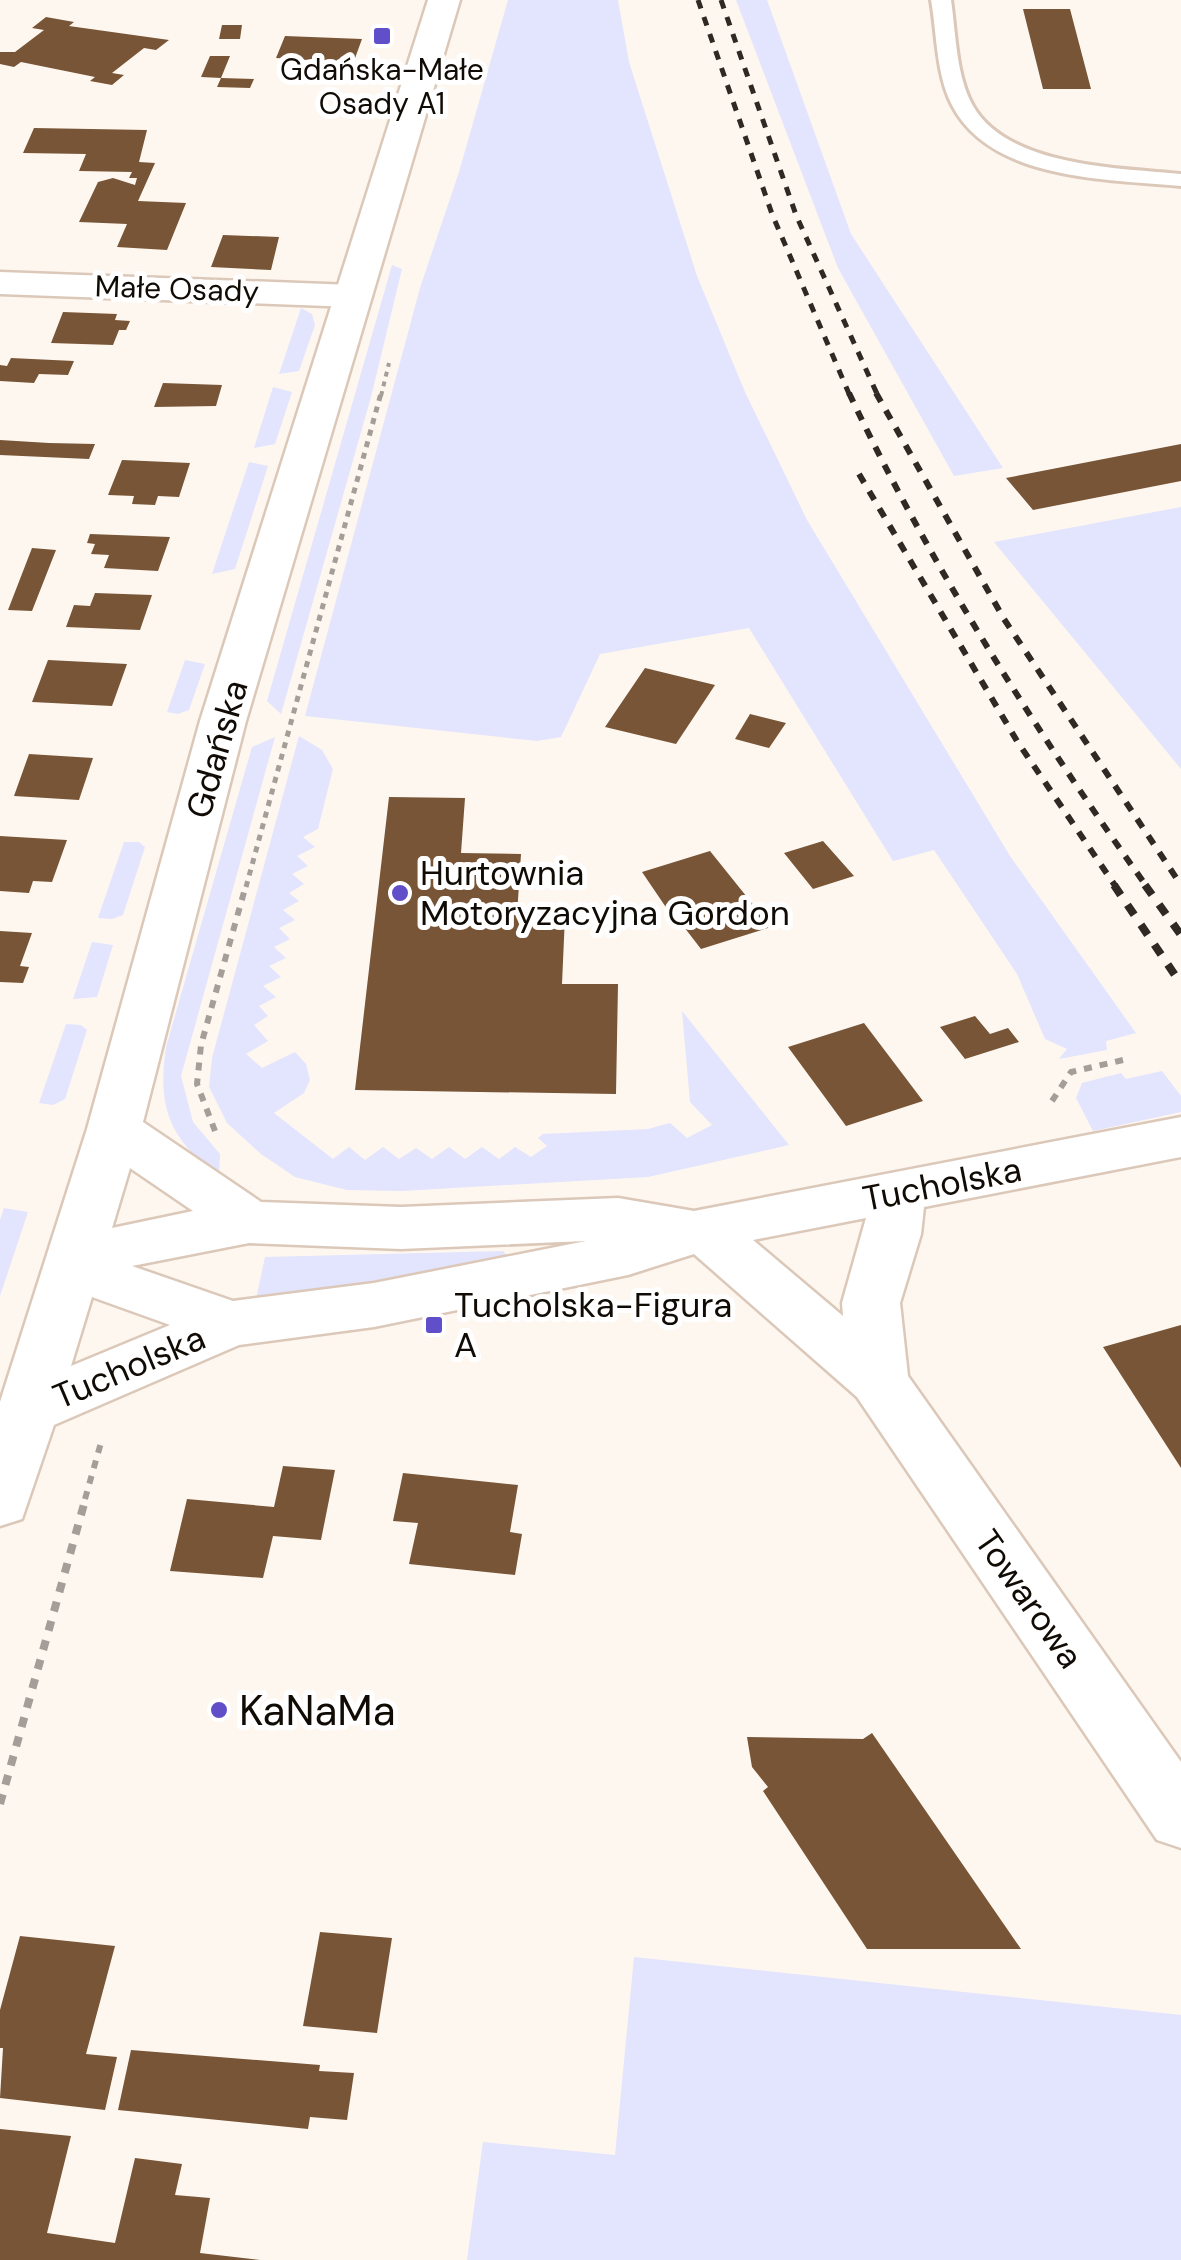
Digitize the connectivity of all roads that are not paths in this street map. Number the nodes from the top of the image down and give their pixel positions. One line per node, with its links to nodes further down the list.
1 (444, 0): 5 (main road, Gdańska)
2 (941, 0): 3 (lane)
3 (1181, 180)
4 (0, 282): 5 (main road, Małe Osady)
5 (353, 296): 6 (main road, Gdańska)
6 (114, 1130): 9 (main road); 11 (main road, Gdańska)
7 (1181, 1137): 8 (main road, Tucholska)
8 (898, 1194): 10 (main road, Tucholska); 13 (main road, Towarowa)
9 (249, 1222): 10 (main road, Tucholska); 11 (main road, Tucholska)
10 (702, 1229): 12 (main road, Tucholska); 13 (main road, Towarowa)
11 (71, 1266): 12 (main road, Tucholska); 14 (main road, Gdańska)
12 (231, 1324): 14 (main road, Tucholska)
13 (878, 1381): 16 (main road, Towarowa)
14 (28, 1410): 15 (main road, Gdańska)
15 (0, 1501)
16 (1181, 1818)

